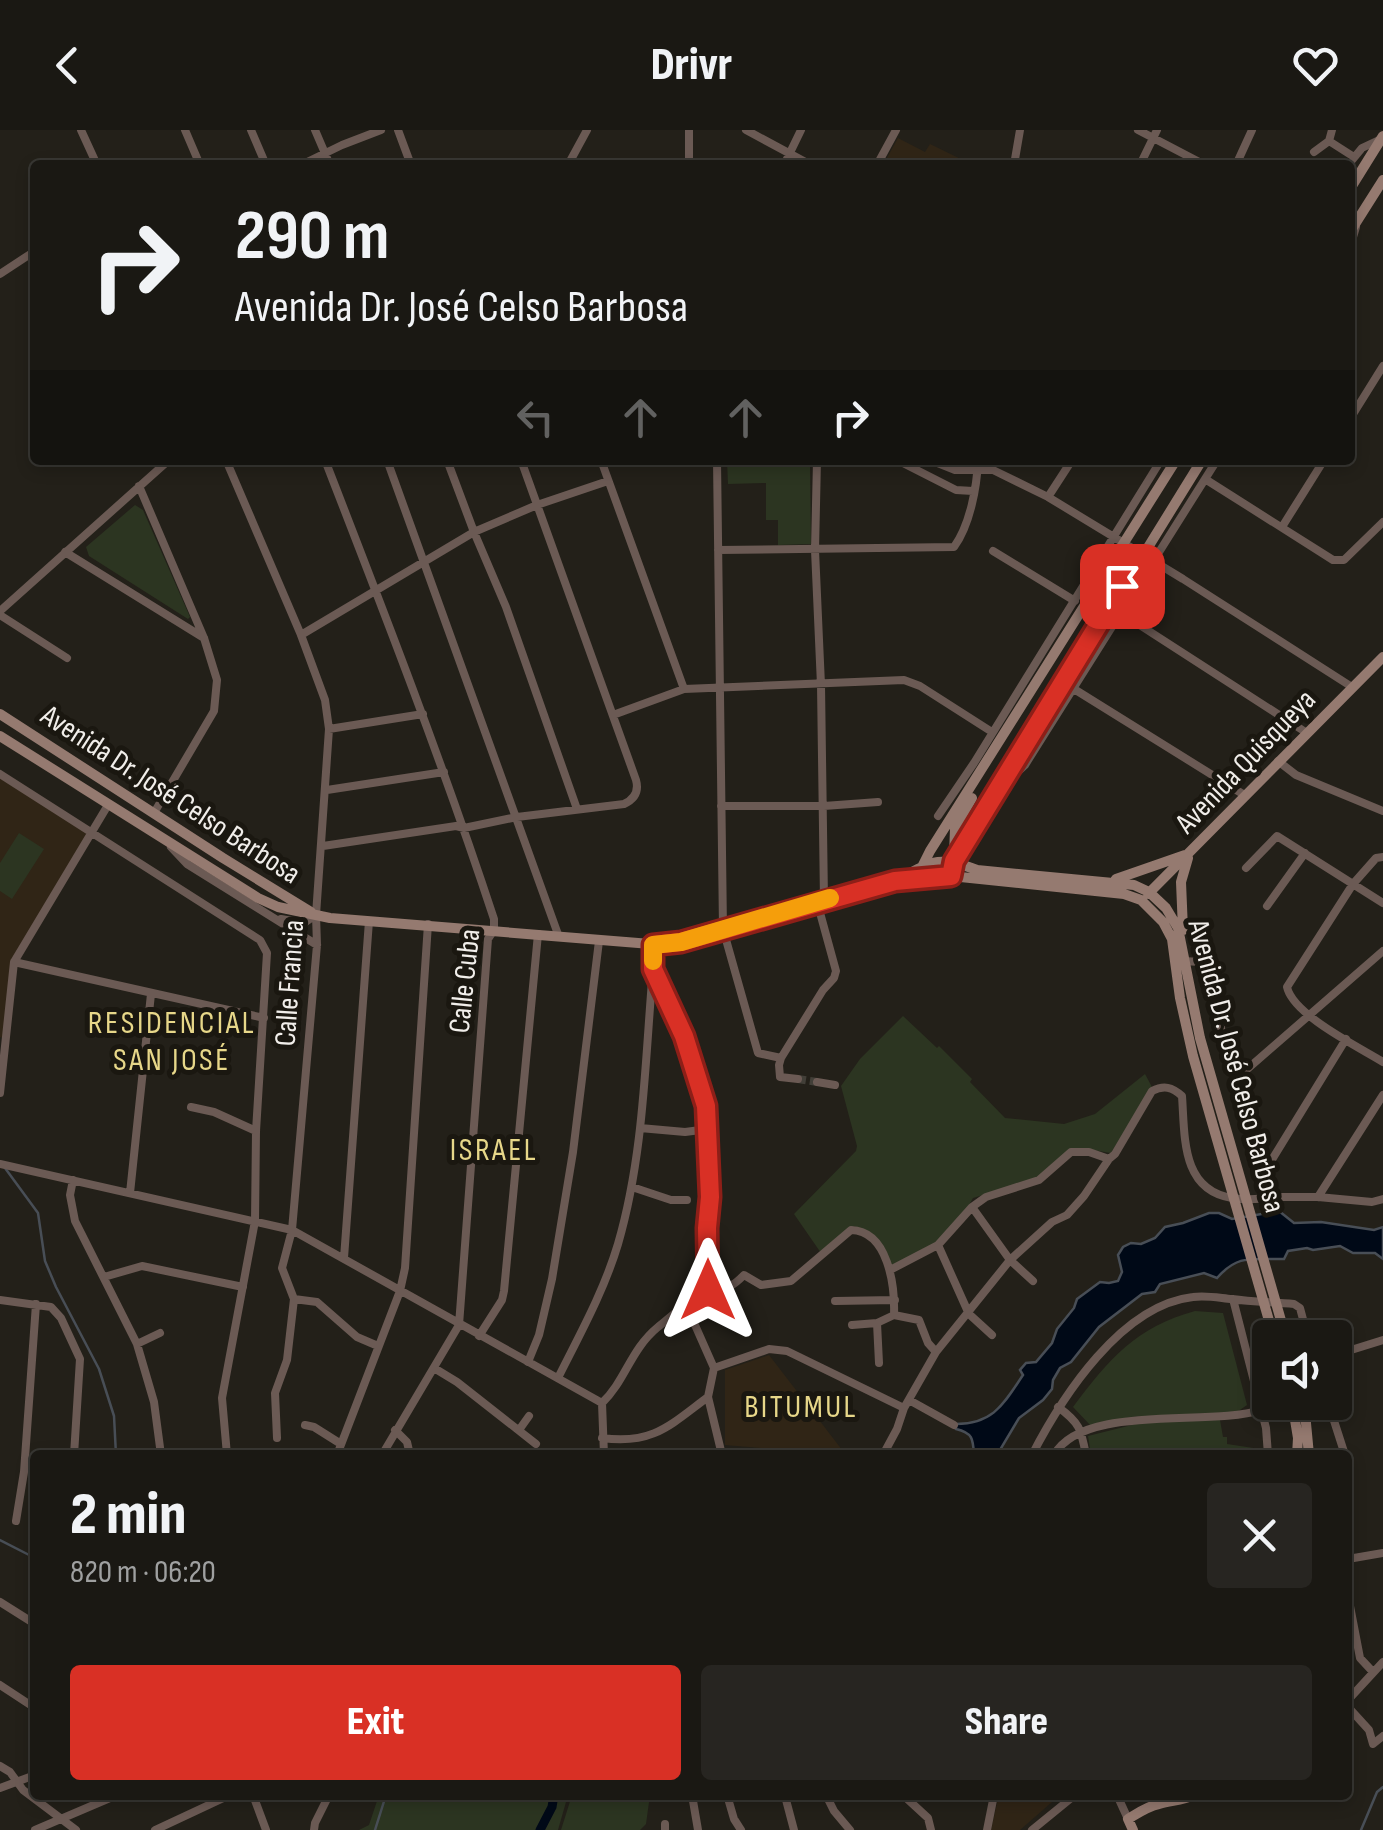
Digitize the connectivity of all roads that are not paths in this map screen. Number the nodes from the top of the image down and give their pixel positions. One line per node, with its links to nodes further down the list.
1 (82, 130): 22 (street)
2 (185, 130): 23 (street)
3 (251, 130): 24 (street)
4 (315, 130): 19 (street)
5 (381, 130): 19 (street)
6 (398, 130): 27 (street)
7 (587, 130): 28 (street)
8 (689, 130): 29 (street)
9 (746, 130): 21 (street)
10 (801, 130): 21 (street)
11 (896, 130): 32 (street)
12 (1020, 130): 33 (street)
13 (1138, 130): 16 (street)
14 (1252, 130): 36 (street)
15 (1332, 130): 18 (street)
16 (1155, 134): 34 (street); 35 (street)
17 (1382, 138): 38 (street); 40 (main road)
18 (1329, 141): 20 (street); 37 (street)
19 (325, 152): 25 (street); 26 (street)
20 (1314, 152)
21 (789, 153): 30 (street); 31 (street)
22 (95, 160)
23 (198, 160)
24 (264, 160)
25 (313, 160)
26 (328, 160)
27 (409, 160)
28 (571, 160)
29 (688, 160)
30 (786, 160)
31 (802, 160)
32 (880, 160)
33 (1015, 160)
34 (1142, 160)
35 (1197, 160)
36 (1238, 160)
37 (1350, 160)
38 (1352, 160)
39 (1383, 180): 41 (main road)
40 (1355, 181)
41 (1358, 220): 42 (main road); 43 (street)
42 (1355, 224)
43 (1355, 230)
44 (30, 254): 45 (street)
45 (0, 274)
46 (1383, 366): 47 (street)
47 (1355, 410)
48 (163, 465): 71 (street)
49 (228, 465): 90 (street, Calle Francia)
50 (327, 465): 86 (street, Calle Cuba)
51 (390, 465): 85 (street)
52 (449, 465): 77 (street)
53 (522, 465): 74 (street)
54 (602, 465): 70 (street)
55 (717, 465): 79 (street)
56 (817, 465): 80 (street)
57 (908, 465): 72 (street)
58 (943, 465): 67 (street)
59 (978, 465): 67 (street)
60 (996, 465): 68 (street)
61 (1069, 465): 73 (street)
62 (1158, 465): 78 (street)
63 (1172, 465): 78 (main road)
64 (1199, 465): 83 (main road)
65 (1214, 465): 69 (street)
66 (1321, 465): 76 (street)
67 (978, 470): 68 (street); 72 (street)
68 (993, 470): 73 (street)
69 (1205, 479): 76 (street); 84 (street)
70 (608, 481): 74 (street); 97 (street)
71 (139, 486): 82 (street); 91 (street)
72 (974, 491): 80 (street)
73 (1048, 497): 78 (street)
74 (537, 505): 77 (street); 101 (street)
75 (1383, 522): 76 (street)
76 (1282, 528)
77 (474, 532): 85 (street); 117 (street)
78 (1118, 538): 83 (street); 87 (street); 107 (main road)
79 (718, 550): 80 (street); 95 (street)
80 (815, 550): 94 (street)
81 (992, 551): 87 (street)
82 (65, 552): 88 (street); 91 (street)
83 (1142, 554): 84 (street); 111 (main road)
84 (1154, 560): 89 (street); 96 (street)
85 (424, 563): 86 (street); 120 (street)
86 (376, 592): 90 (street); 100 (street, Calle Cuba)
87 (1074, 600): 103 (street)
88 (0, 613): 93 (street)
89 (1120, 613): 98 (street); 104 (street)
90 (301, 635): 102 (street, Calle Francia)
91 (204, 638): 119 (street)
92 (1383, 657): 96 (main road, Avenida Quisqueya)
93 (67, 658)
94 (822, 685): 95 (street); 103 (street); 116 (street)
95 (718, 688): 97 (street); 115 (street)
96 (1352, 688): 104 (main road, Avenida Quisqueya)
97 (684, 689): 101 (street)
98 (1074, 689): 111 (street); 112 (street)
99 (0, 714): 119 (main road, Avenida Dr. José Celso Barbosa)
100 (422, 714): 102 (street); 108 (street, Calle Cuba)
101 (614, 715): 117 (street)
102 (329, 730): 110 (street, Calle Francia)
103 (992, 732): 107 (street)
104 (1307, 733): 106 (main road, Avenida Quisqueya)
105 (0, 736): 114 (main road, Avenida Dr. José Celso Barbosa)
106 (1278, 761): 112 (main road, Avenida Quisqueya); 118 (street)
107 (978, 766): 121 (street); 129 (main road); 130 (main road)
108 (444, 772): 110 (street); 122 (street, Calle Cuba)
109 (0, 774): 123 (street)
110 (326, 790): 125 (street, Calle Francia)
111 (995, 792): 129 (main road)
112 (1246, 796): 126 (main road, Avenida Quisqueya)
113 (878, 802): 116 (street)
114 (108, 805): 123 (street); 124 (main road, Avenida Dr. José Celso Barbosa)
115 (721, 806): 116 (street); 144 (street)
116 (824, 806): 137 (street)
117 (576, 810): 120 (street)
118 (1383, 811)
119 (154, 814): 140 (main road, Avenida Dr. José Celso Barbosa)
120 (516, 816): 122 (street); 147 (street)
121 (938, 816)
122 (464, 828): 125 (street); 145 (street, Calle Cuba)
123 (92, 832): 153 (street); 158 (street)
124 (164, 840): 140 (main road, Avenida Dr. José Celso Barbosa); 141 (street)
125 (322, 846): 140 (street, Calle Francia)
126 (1190, 853): 134 (main road); 136 (main road, Avenida Quisqueya); 149 (main road)
127 (1305, 854): 131 (street); 135 (street); 139 (street)
128 (1383, 858): 135 (street)
129 (954, 861): 130 (main road, Avenida Dr. José Celso Barbosa); 132 (main road); 134 (main road, Avenida Dr. José Celso Barbosa)
130 (924, 865): 133 (main road, Avenida Dr. José Celso Barbosa)
131 (1246, 868)
132 (951, 876): 133 (main road, Avenida Dr. José Celso Barbosa); 136 (main road, Avenida Dr. José Celso Barbosa)
133 (895, 881): 137 (main road, Avenida Dr. José Celso Barbosa)
134 (1106, 882): 136 (main road, Avenida Dr. José Celso Barbosa)
135 (1353, 884): 138 (street); 157 (street)
136 (1145, 896): 149 (main road, Avenida Dr. José Celso Barbosa); 154 (main road, Avenida Dr. José Celso Barbosa)
137 (824, 900): 144 (main road, Avenida Dr. José Celso Barbosa); 160 (street)
138 (1383, 904)
139 (1267, 906)
140 (316, 915): 141 (street); 142 (main road, Avenida Dr. José Celso Barbosa); 150 (street, Calle Francia)
141 (272, 916): 150 (street)
142 (370, 921): 143 (main road, Avenida Dr. José Celso Barbosa); 186 (street)
143 (428, 924): 145 (main road, Avenida Dr. José Celso Barbosa); 193 (street)
144 (723, 929): 151 (main road, Avenida Dr. José Celso Barbosa); 160 (street)
145 (494, 930): 146 (main road, Avenida Dr. José Celso Barbosa); 206 (street, Calle Cuba)
146 (538, 934): 147 (main road, Avenida Dr. José Celso Barbosa); 210 (street)
147 (559, 937): 148 (main road, Avenida Dr. José Celso Barbosa)
148 (599, 941): 151 (main road, Avenida Dr. José Celso Barbosa); 216 (street)
149 (1183, 942): 154 (main road, Avenida Dr. José Celso Barbosa)
150 (316, 945): 184 (street, Calle Francia)
151 (653, 945): 155 (street)
152 (1383, 951): 157 (street)
153 (14, 962): 156 (street); 166 (street)
154 (1180, 962): 162 (street); 203 (main road, Avenida Dr. José Celso Barbosa)
155 (653, 969): 169 (street); 170 (street)
156 (152, 994): 158 (street); 177 (street)
157 (1308, 1014): 159 (street); 162 (street)
158 (264, 1018): 171 (street)
159 (1346, 1039): 161 (street); 174 (street)
160 (782, 1058): 163 (street)
161 (1383, 1062)
162 (1237, 1078): 174 (street)
163 (798, 1079)
164 (817, 1082): 165 (street)
165 (835, 1086)
166 (0, 1093)
167 (1383, 1096): 178 (street)
168 (191, 1107): 171 (street)
169 (640, 1128): 170 (street); 176 (street)
170 (708, 1129): 192 (street)
171 (256, 1131): 183 (street)
172 (1109, 1159): 179 (street); 182 (street); 187 (street)
173 (0, 1164): 175 (street)
174 (1262, 1177): 179 (street)
175 (73, 1180): 177 (street); 189 (street)
176 (632, 1187): 180 (street); 221 (street)
177 (130, 1193): 183 (street)
178 (1318, 1197): 179 (street); 181 (street)
179 (1271, 1198)
180 (686, 1200)
181 (1383, 1200)
182 (972, 1207): 185 (street); 187 (street)
183 (255, 1221): 184 (street); 191 (street)
184 (292, 1230): 186 (street); 195 (street, Calle Francia)
185 (938, 1245): 188 (street); 202 (street)
186 (344, 1258): 193 (street)
187 (1010, 1260): 190 (street); 202 (street)
188 (890, 1270): 192 (street); 196 (street)
189 (104, 1278): 191 (street); 212 (street)
190 (1034, 1280)
191 (243, 1287): 245 (street)
192 (708, 1290): 200 (street)
193 (400, 1291): 206 (street); 213 (street)
194 (0, 1300): 199 (street)
195 (294, 1300): 213 (street); 237 (street, Calle Francia)
196 (895, 1300): 198 (street); 201 (street)
197 (1233, 1300): 204 (street); 220 (street); 225 (street)
198 (836, 1301)
199 (36, 1304): 243 (street); 259 (street)
200 (681, 1310): 219 (street); 223 (street)
201 (894, 1314): 205 (street); 215 (street)
202 (969, 1314): 209 (street); 215 (street)
203 (1273, 1320)
204 (1303, 1320)
205 (877, 1322): 207 (street); 217 (street)
206 (459, 1325): 210 (street); 218 (street, Calle Cuba)
207 (852, 1325)
208 (160, 1333): 212 (street)
209 (992, 1335)
210 (478, 1336): 216 (street)
211 (1383, 1340): 214 (street)
212 (138, 1344): 244 (street)
213 (378, 1346): 240 (street)
214 (1352, 1349)
215 (936, 1352): 224 (street)
216 (528, 1362): 221 (street)
217 (879, 1362)
218 (434, 1368): 234 (street, Calle Cuba); 235 (street)
219 (714, 1368): 222 (street); 224 (street)
220 (1252, 1375)
221 (558, 1378): 223 (street)
222 (708, 1397): 238 (street); 250 (street)
223 (602, 1404): 238 (street)
224 (907, 1404): 233 (street); 251 (street)
225 (1058, 1407): 236 (street); 252 (street)
226 (1252, 1411): 236 (street)
227 (529, 1416): 235 (street)
228 (1263, 1420): 255 (street)
229 (1295, 1420): 256 (main road)
230 (1306, 1420): 257 (main road)
231 (1334, 1420): 258 (street)
232 (305, 1425): 240 (street)
233 (954, 1425)
234 (395, 1430): 239 (street); 247 (street, Calle Cuba)
235 (519, 1430): 242 (street)
236 (1081, 1432): 253 (street); 254 (street)
237 (277, 1438)
238 (602, 1438): 249 (street)
239 (408, 1442): 241 (street); 248 (street)
240 (341, 1444): 246 (street)
241 (420, 1444)
242 (536, 1444)
243 (74, 1450)
244 (160, 1450)
245 (227, 1450)
246 (338, 1450)
247 (385, 1450)
248 (409, 1450)
249 (603, 1450)
250 (720, 1450)
251 (886, 1450)
252 (1035, 1450)
253 (1057, 1450)
254 (1085, 1450)
255 (1267, 1450)
256 (1297, 1450)
257 (1309, 1450)
258 (1343, 1450)
259 (16, 1521)
260 (1383, 1553): 261 (street)
261 (1352, 1556)
262 (0, 1602): 264 (street)
263 (1352, 1616): 266 (street)
264 (30, 1621)
265 (1352, 1655): 266 (street)
266 (1360, 1658): 268 (street)
267 (1383, 1662): 268 (street)
268 (1374, 1672): 270 (street)
269 (0, 1685): 271 (street)
270 (1352, 1697)
271 (30, 1705)
272 (1352, 1707): 273 (street)
273 (1383, 1736)
274 (0, 1766): 276 (street)
275 (30, 1777): 276 (street)
276 (18, 1782): 277 (street); 278 (street)
277 (0, 1788)
278 (30, 1795)
279 (36, 1800): 295 (street)
280 (106, 1800): 295 (street)
281 (219, 1800): 299 (street)
282 (255, 1800): 300 (street)
283 (326, 1800): 301 (street)
284 (693, 1800): 302 (street)
285 (728, 1800): 303 (street)
286 (786, 1800): 304 (street)
287 (828, 1800): 305 (street)
288 (903, 1800): 294 (street)
289 (909, 1800): 306 (street)
290 (993, 1800): 307 (street)
291 (1069, 1800): 308 (street)
292 (1119, 1800): 296 (street)
293 (1181, 1800): 296 (main road)
294 (898, 1808)
295 (62, 1820): 297 (street); 298 (street)
296 (1131, 1825)
297 (35, 1830)
298 (76, 1830)
299 (156, 1830)
300 (266, 1830)
301 (314, 1830)
302 (698, 1830)
303 (741, 1830)
304 (794, 1830)
305 (850, 1830)
306 (931, 1830)
307 (987, 1830)
308 (1032, 1830)

